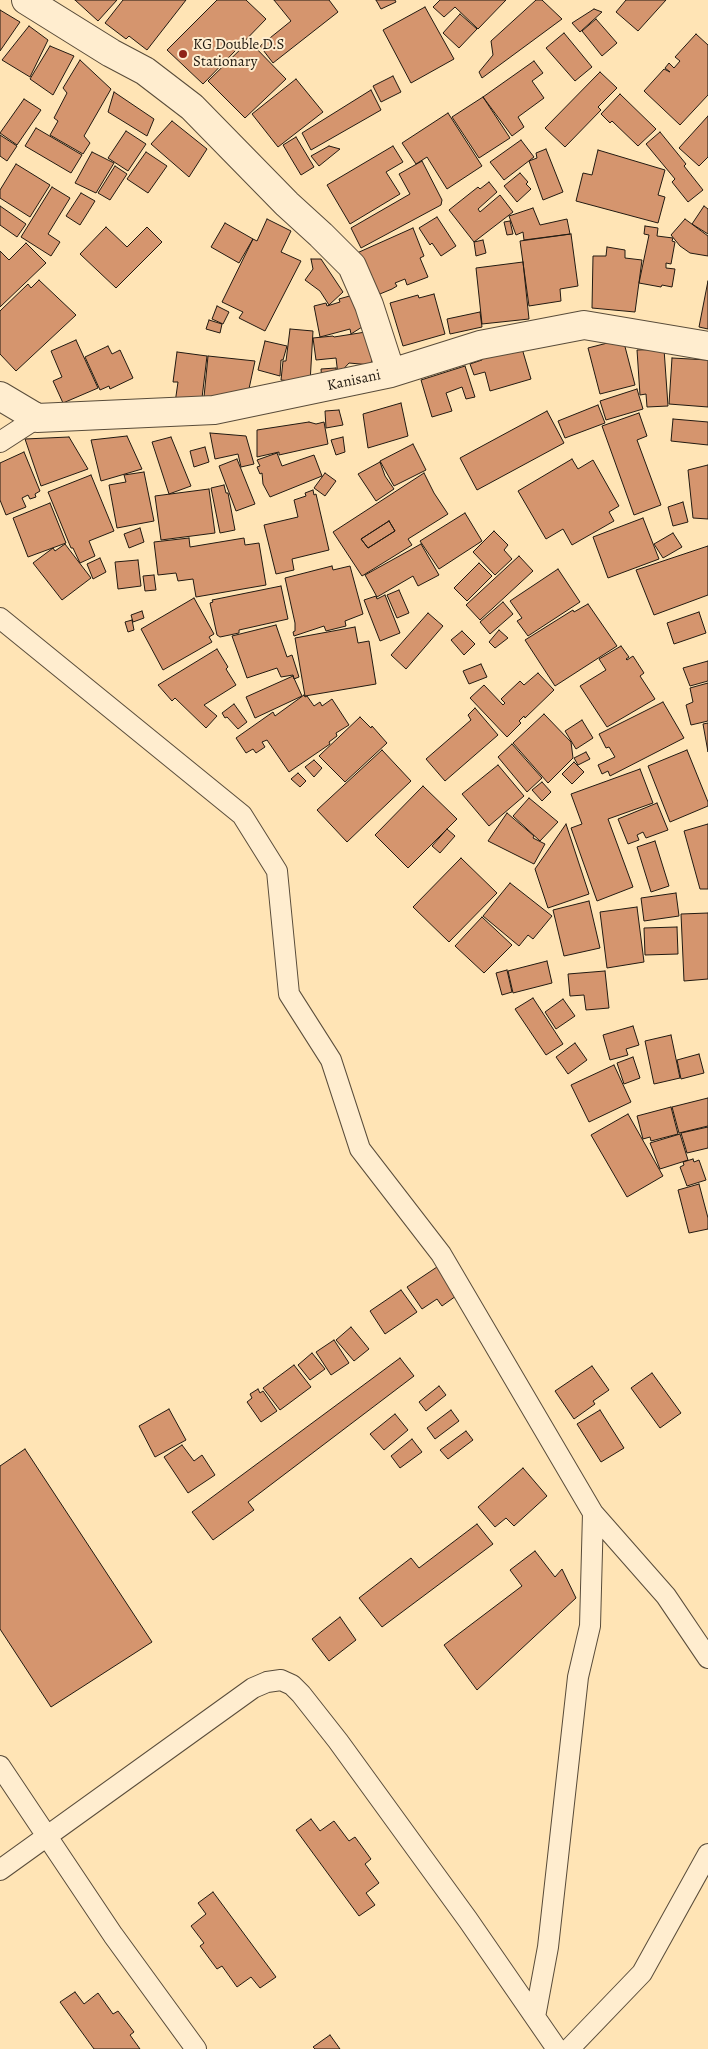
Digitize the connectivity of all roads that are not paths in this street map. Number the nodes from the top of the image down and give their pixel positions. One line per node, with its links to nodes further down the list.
1 (26, 0): 3 (street)
2 (708, 346): 3 (street, Kanisani)
3 (391, 373): 5 (street, Kanisani)
4 (0, 396): 5 (street)
5 (37, 418): 6 (lane)
6 (0, 442)
7 (0, 618): 8 (lane)
8 (593, 1513): 9 (lane); 14 (lane)
9 (708, 1658)
10 (0, 1766): 11 (lane)
11 (47, 1835): 13 (lane); 14 (lane); 15 (lane)
12 (708, 1854): 17 (lane)
13 (0, 1870)
14 (535, 2017): 16 (lane)
15 (196, 2049)
16 (557, 2049)
17 (569, 2049)

